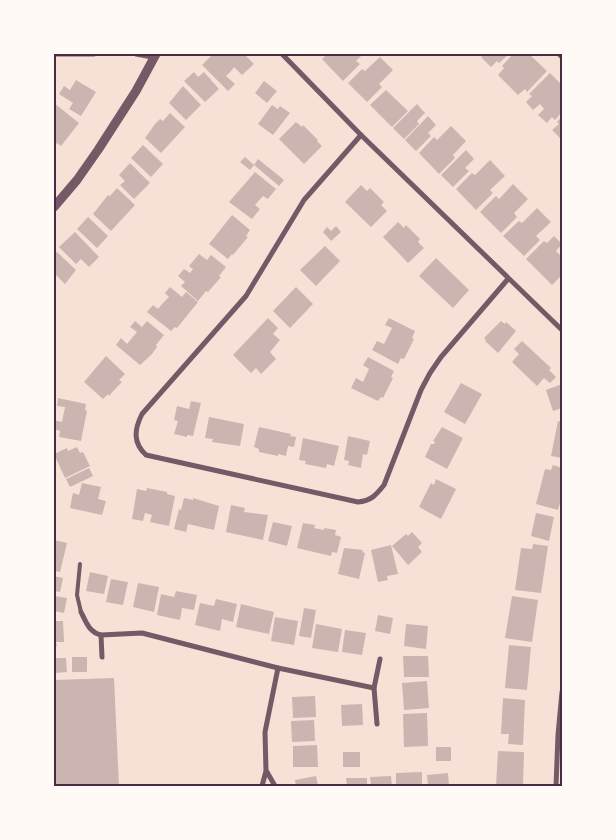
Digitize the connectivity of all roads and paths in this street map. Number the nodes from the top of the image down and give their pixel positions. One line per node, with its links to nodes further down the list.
1 (56, 54): 2 (street)
2 (94, 54)
3 (136, 54): 6 (street)
4 (282, 54): 8 (street)
5 (559, 54): 7 (street)
6 (154, 56): 9 (street)
7 (562, 57)
8 (361, 135): 10 (street); 10 (street)
9 (54, 206)
10 (508, 279): 11 (street)
11 (562, 330)
12 (80, 564): 13 (lane)
13 (81, 612): 14 (street)
14 (101, 635): 15 (street); 17 (street)
15 (102, 657)
16 (380, 659): 18 (street)
17 (278, 668): 18 (street); 22 (street)
18 (374, 688): 20 (street)
19 (562, 692): 21 (street)
20 (377, 724)
21 (560, 735): 25 (street)
22 (266, 771): 23 (street); 24 (street)
23 (262, 786)
24 (275, 786)
25 (556, 786)

